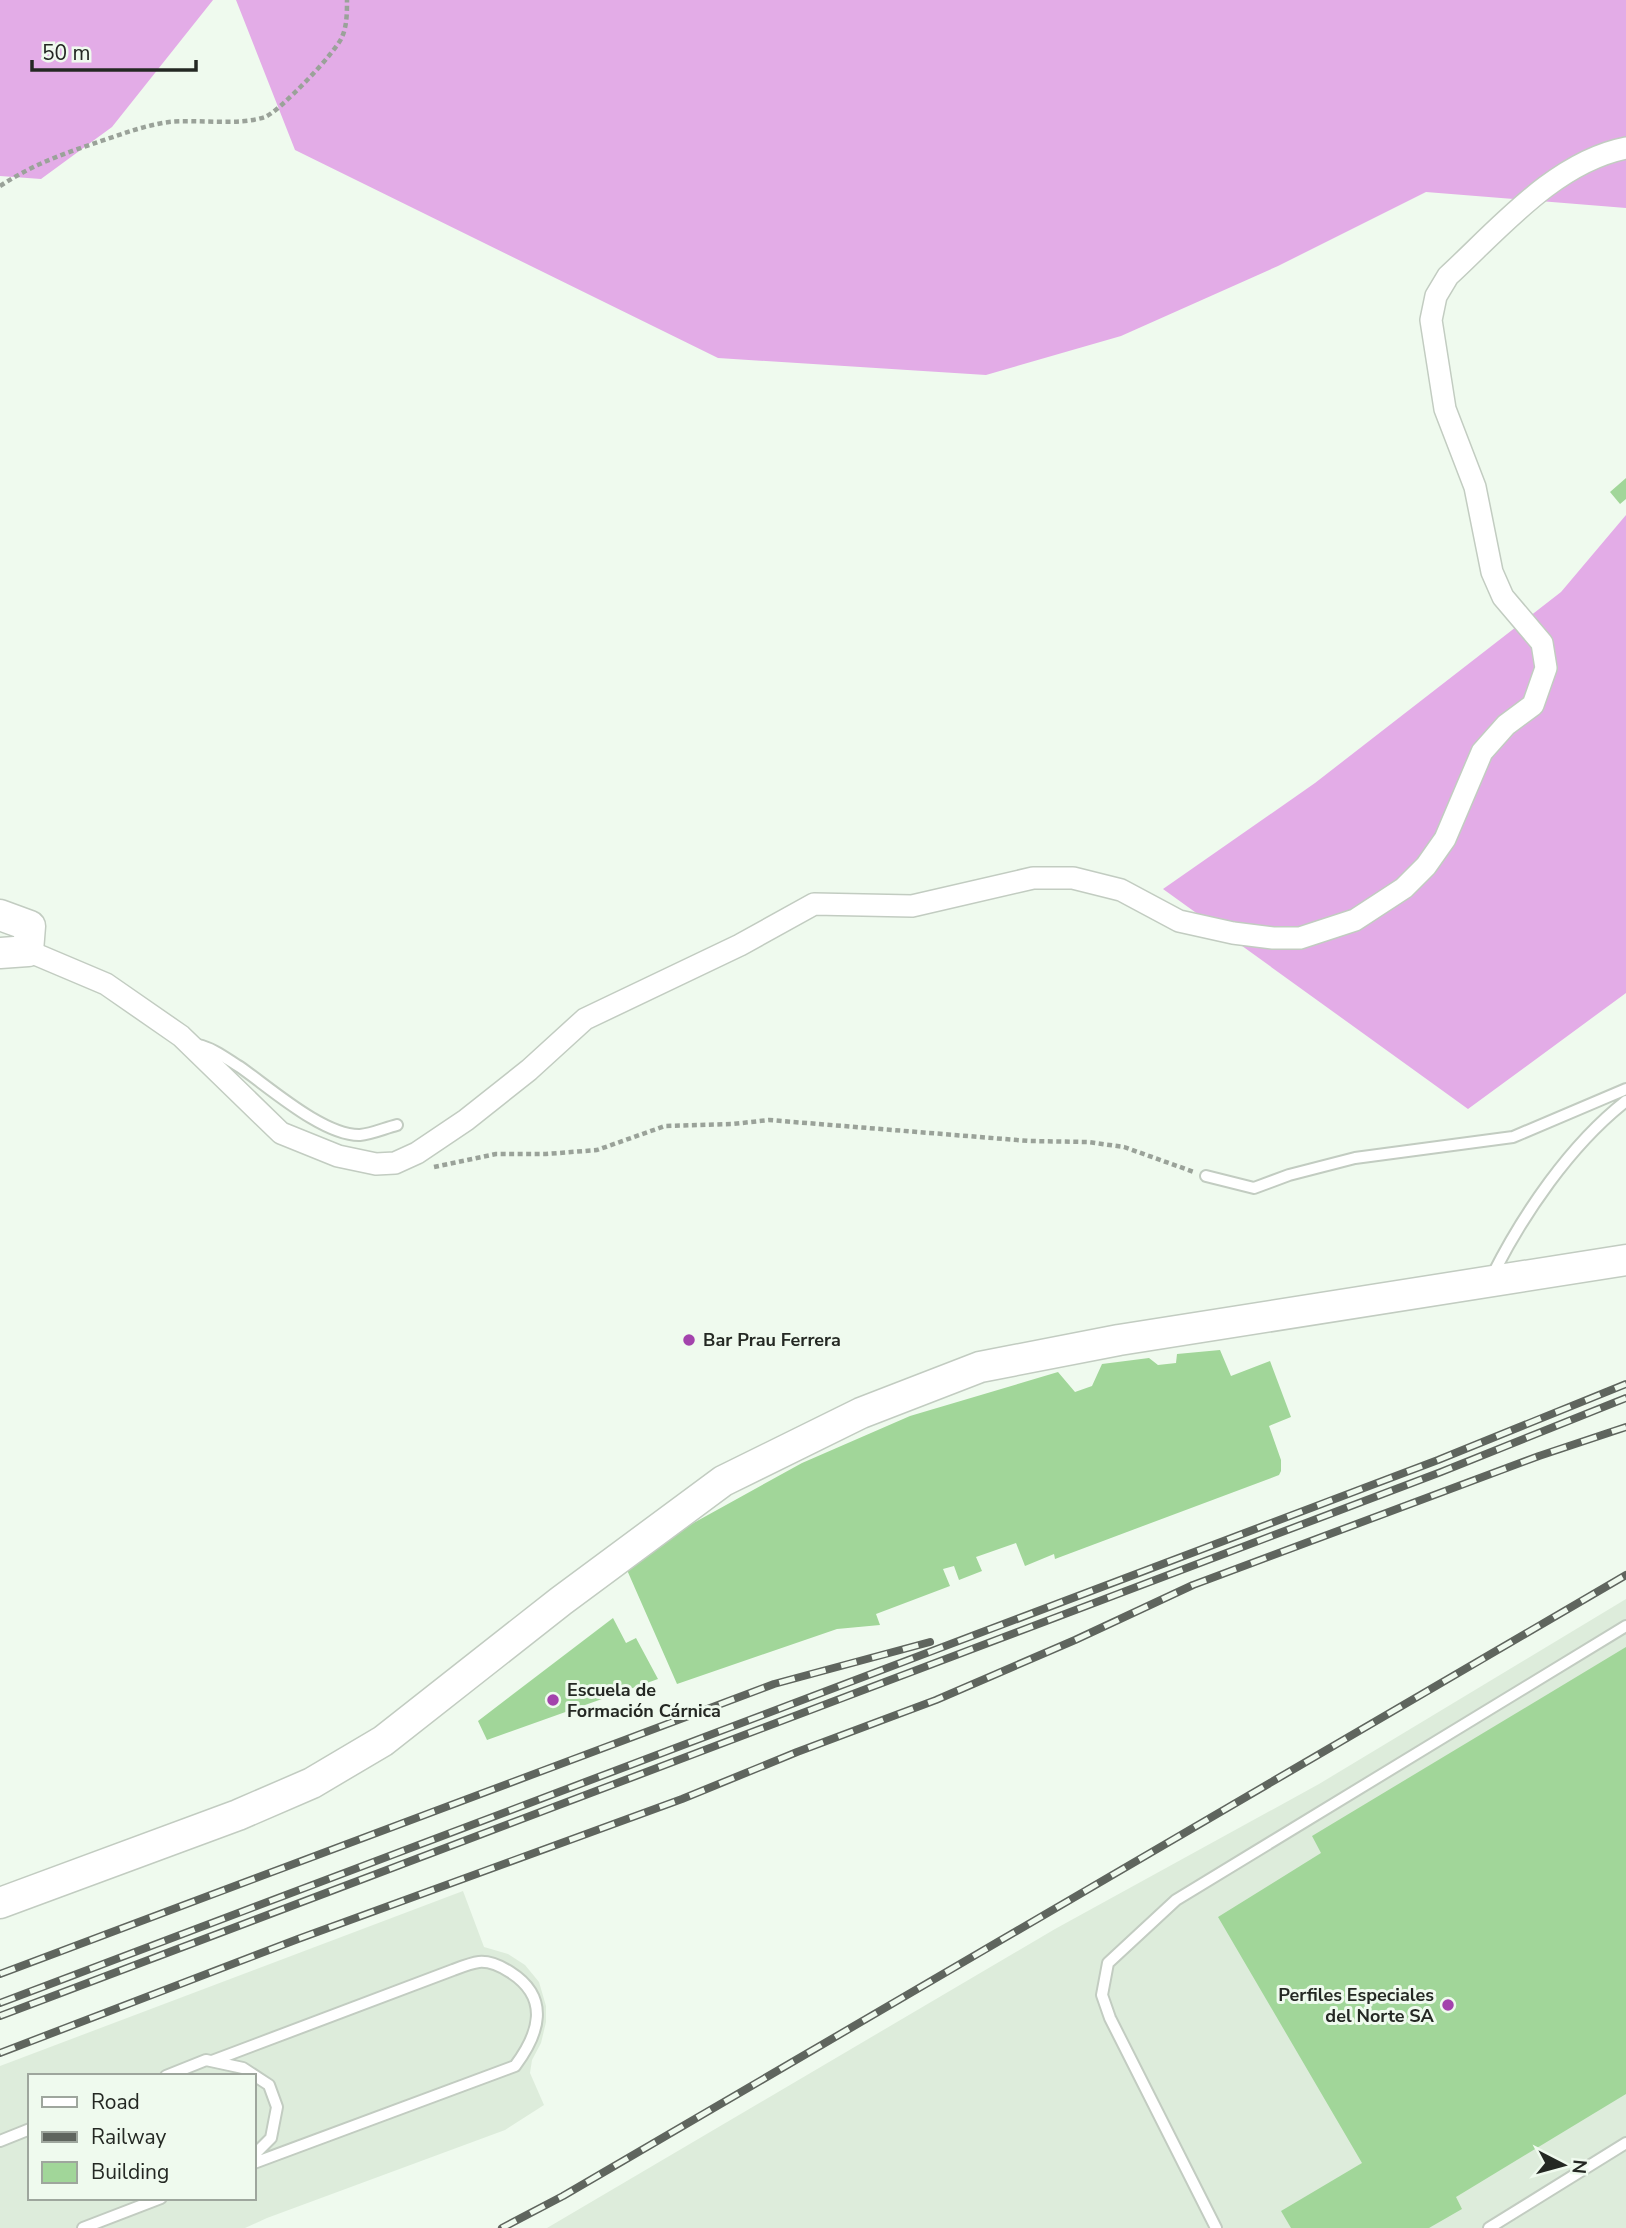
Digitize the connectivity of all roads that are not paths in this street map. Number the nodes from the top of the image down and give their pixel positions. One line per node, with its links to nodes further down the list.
1 (1626, 148): 4 (street)
2 (0, 915): 3 (street)
3 (14, 952): 4 (street)
4 (188, 1043): 7 (lane)
5 (1626, 1090): 8 (lane)
6 (1626, 1101): 10 (lane)
7 (397, 1125)
8 (1206, 1176)
9 (1626, 1260): 10 (street)
10 (1488, 1283): 12 (street)
11 (1626, 1626): 24 (lane)
12 (0, 1903)
13 (212, 2062): 14 (lane); 15 (lane); 21 (lane)
14 (171, 2074)
15 (252, 2074)
16 (256, 2076): 20 (lane)
17 (28, 2130): 18 (lane)
18 (0, 2141)
19 (1626, 2143): 25 (lane)
20 (256, 2153)
21 (256, 2162)
22 (156, 2200): 23 (lane)
23 (83, 2228)
24 (1216, 2228)
25 (1489, 2228)

